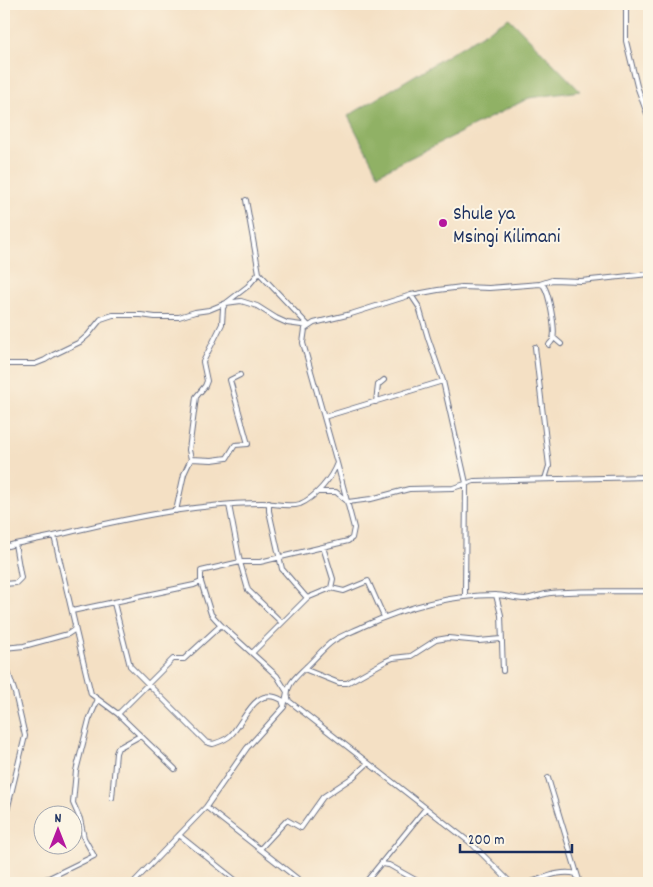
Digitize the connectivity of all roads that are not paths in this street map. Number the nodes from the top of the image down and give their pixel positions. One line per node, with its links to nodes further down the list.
1 (626, 4): 2 (street)
2 (649, 119)
3 (246, 200): 4 (street)
4 (259, 273): 8 (street); 10 (street)
5 (649, 274): 6 (street)
6 (540, 284): 7 (street); 12 (street)
7 (410, 295): 10 (street); 19 (street)
8 (226, 303): 9 (street); 16 (street); 22 (street)
9 (297, 325): 10 (street); 11 (street)
10 (309, 326): 11 (street)
11 (303, 334): 21 (street)
12 (554, 338): 13 (street); 14 (street)
13 (561, 344)
14 (549, 346)
15 (535, 347): 25 (street)
16 (4, 364)
17 (240, 375): 22 (street)
18 (384, 380): 20 (street)
19 (443, 381): 20 (street); 26 (street)
20 (377, 400): 21 (street)
21 (324, 417): 23 (street)
22 (191, 459): 31 (street)
23 (337, 463): 27 (street); 28 (street)
24 (649, 477): 25 (street)
25 (545, 479): 26 (street)
26 (466, 483): 28 (street); 43 (street)
27 (317, 493): 28 (street); 29 (street)
28 (348, 502): 35 (street)
29 (269, 503): 30 (street); 36 (street)
30 (229, 505): 31 (street); 37 (street)
31 (176, 511): 32 (street)
32 (54, 536): 33 (street); 46 (street)
33 (15, 544): 34 (street); 39 (street)
34 (4, 547)
35 (323, 547): 36 (street); 40 (street)
36 (278, 557): 37 (street); 44 (street)
37 (240, 562): 38 (street); 48 (street)
38 (201, 582): 45 (street); 50 (street)
39 (4, 584)
40 (331, 588): 44 (street); 47 (street)
41 (649, 591): 42 (street)
42 (496, 595): 43 (street); 51 (street)
43 (465, 597): 47 (street)
44 (307, 598): 48 (street)
45 (114, 603): 46 (street); 57 (street)
46 (72, 611): 49 (street)
47 (384, 617): 55 (street)
48 (282, 623): 53 (street)
49 (75, 625): 52 (street); 59 (street)
50 (221, 625): 53 (street); 57 (street)
51 (501, 639): 55 (street); 56 (street)
52 (4, 648)
53 (252, 653): 58 (street)
54 (4, 660): 69 (street)
55 (304, 669): 58 (street)
56 (503, 671)
57 (148, 683): 60 (street); 61 (street)
58 (287, 692): 60 (street); 63 (street)
59 (98, 699): 61 (street); 74 (street)
60 (284, 707): 67 (street)
61 (118, 714): 62 (street)
62 (140, 736): 64 (street); 66 (street)
63 (368, 764): 68 (street); 71 (street)
64 (175, 770)
65 (548, 778): 73 (street)
66 (112, 798)
67 (206, 806): 70 (street); 71 (street)
68 (426, 808): 72 (street); 80 (street)
69 (4, 823)
70 (179, 835): 75 (street); 76 (street)
71 (260, 849): 77 (street)
72 (381, 864): 78 (street); 79 (street)
73 (579, 882): 81 (street)
74 (30, 883)
75 (133, 883)
76 (239, 883)
77 (303, 883)
78 (366, 883)
79 (421, 883)
80 (511, 883)
81 (528, 883)

